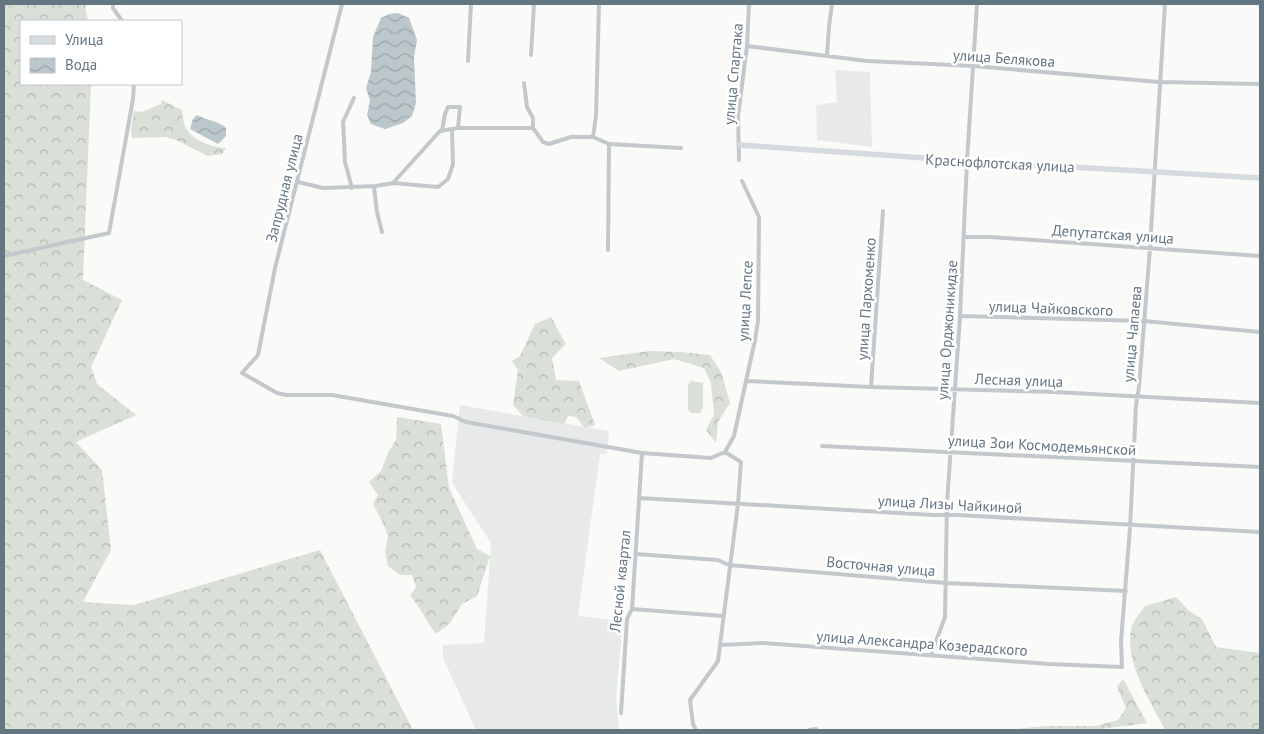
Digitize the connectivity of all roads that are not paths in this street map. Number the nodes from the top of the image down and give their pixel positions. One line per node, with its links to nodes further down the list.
1 (113, 4): 10 (street)
2 (342, 4): 34 (street, Запрудная улица)
3 (471, 4): 14 (street)
4 (534, 4): 12 (street)
5 (599, 4): 25 (street)
6 (749, 4): 11 (street, улица Спартака)
7 (832, 4): 13 (street)
8 (977, 4): 15 (street, улица Орджоникидзе)
9 (1164, 4): 16 (street, улица Чапаева)
10 (121, 20)
11 (747, 46): 13 (street, улица Белякова); 27 (street, улица Спартака)
12 (531, 55)
13 (827, 56): 15 (street, улица Белякова)
14 (468, 61)
15 (974, 66): 16 (street, улица Белякова); 30 (street, улица Орджоникидзе)
16 (1159, 82): 18 (street, улица Белякова); 31 (street, улица Чапаева)
17 (524, 83): 22 (street)
18 (1260, 84)
19 (134, 85): 43 (street)
20 (354, 98): 37 (street)
21 (458, 128): 22 (street); 23 (street); 24 (street)
22 (533, 128): 25 (street)
23 (452, 130): 24 (street); 35 (street)
24 (442, 131): 35 (street)
25 (592, 137): 26 (street)
26 (609, 144): 28 (street); 42 (street)
27 (740, 146): 29 (street); 30 (street, Краснофлотская улица)
28 (681, 148)
29 (739, 160)
30 (967, 161): 31 (street, Краснофлотская улица); 40 (street, улица Орджоникидзе)
31 (1155, 173): 32 (street, Краснофлотская улица); 41 (street, улица Чапаева)
32 (1260, 178)
33 (742, 181): 48 (street, улица Лепсе)
34 (298, 182): 37 (street); 56 (street, Запрудная улица)
35 (393, 183): 36 (street)
36 (374, 186): 37 (street); 39 (street)
37 (352, 188)
38 (883, 212): 49 (street, улица Пархоменко)
39 (382, 232)
40 (964, 237): 41 (street, Депутатская улица); 45 (street, улица Орджоникидзе)
41 (1150, 248): 44 (street, Депутатская улица); 46 (street, улица Чапаева)
42 (608, 250)
43 (4, 256)
44 (1260, 256)
45 (960, 316): 46 (street, улица Чайковского); 50 (street, улица Орджоникидзе)
46 (1144, 322): 47 (street, улица Чайковского); 51 (street, улица Чапаева)
47 (1260, 332)
48 (746, 381): 49 (street, Лесная улица); 54 (street, улица Лепсе)
49 (871, 387): 50 (street, Лесная улица)
50 (955, 390): 51 (street, Лесная улица); 55 (street, улица Орджоникидзе)
51 (1137, 397): 52 (street, Лесная улица); 57 (street, улица Чапаева)
52 (1260, 404)
53 (822, 446): 55 (street, улица Зои Космодемьянской)
54 (725, 452): 56 (street); 60 (street)
55 (950, 452): 57 (street, улица Зои Космодемьянской); 61 (street, улица Орджоникидзе)
56 (642, 453): 59 (street, Лесной квартал)
57 (1132, 461): 58 (street, улица Зои Космодемьянской); 62 (street, улица Чапаева)
58 (1260, 467)
59 (639, 498): 60 (street, улица Лизы Чайкиной); 64 (street, Лесной квартал)
60 (738, 504): 61 (street, улица Лизы Чайкиной); 65 (street)
61 (947, 514): 62 (street, улица Лизы Чайкиной); 66 (street, улица Орджоникидзе)
62 (1131, 524): 63 (street, улица Лизы Чайкиной); 67 (street, улица Чапаева)
63 (1260, 532)
64 (636, 554): 65 (street, Восточная улица); 68 (street, Лесной квартал)
65 (729, 565): 66 (street, Восточная улица); 69 (street)
66 (946, 583): 67 (street, Восточная улица); 71 (street, улица Орджоникидзе)
67 (1126, 591): 72 (street, улица Чапаева)
68 (632, 609): 69 (street); 73 (street, Лесной квартал)
69 (723, 616): 70 (street)
70 (721, 645): 71 (street, улица Александра Козерадского); 75 (street)
71 (931, 655): 72 (street, улица Александра Козерадского)
72 (1122, 667)
73 (621, 712)
74 (816, 729): 76 (street)
75 (696, 730)
76 (809, 730)

